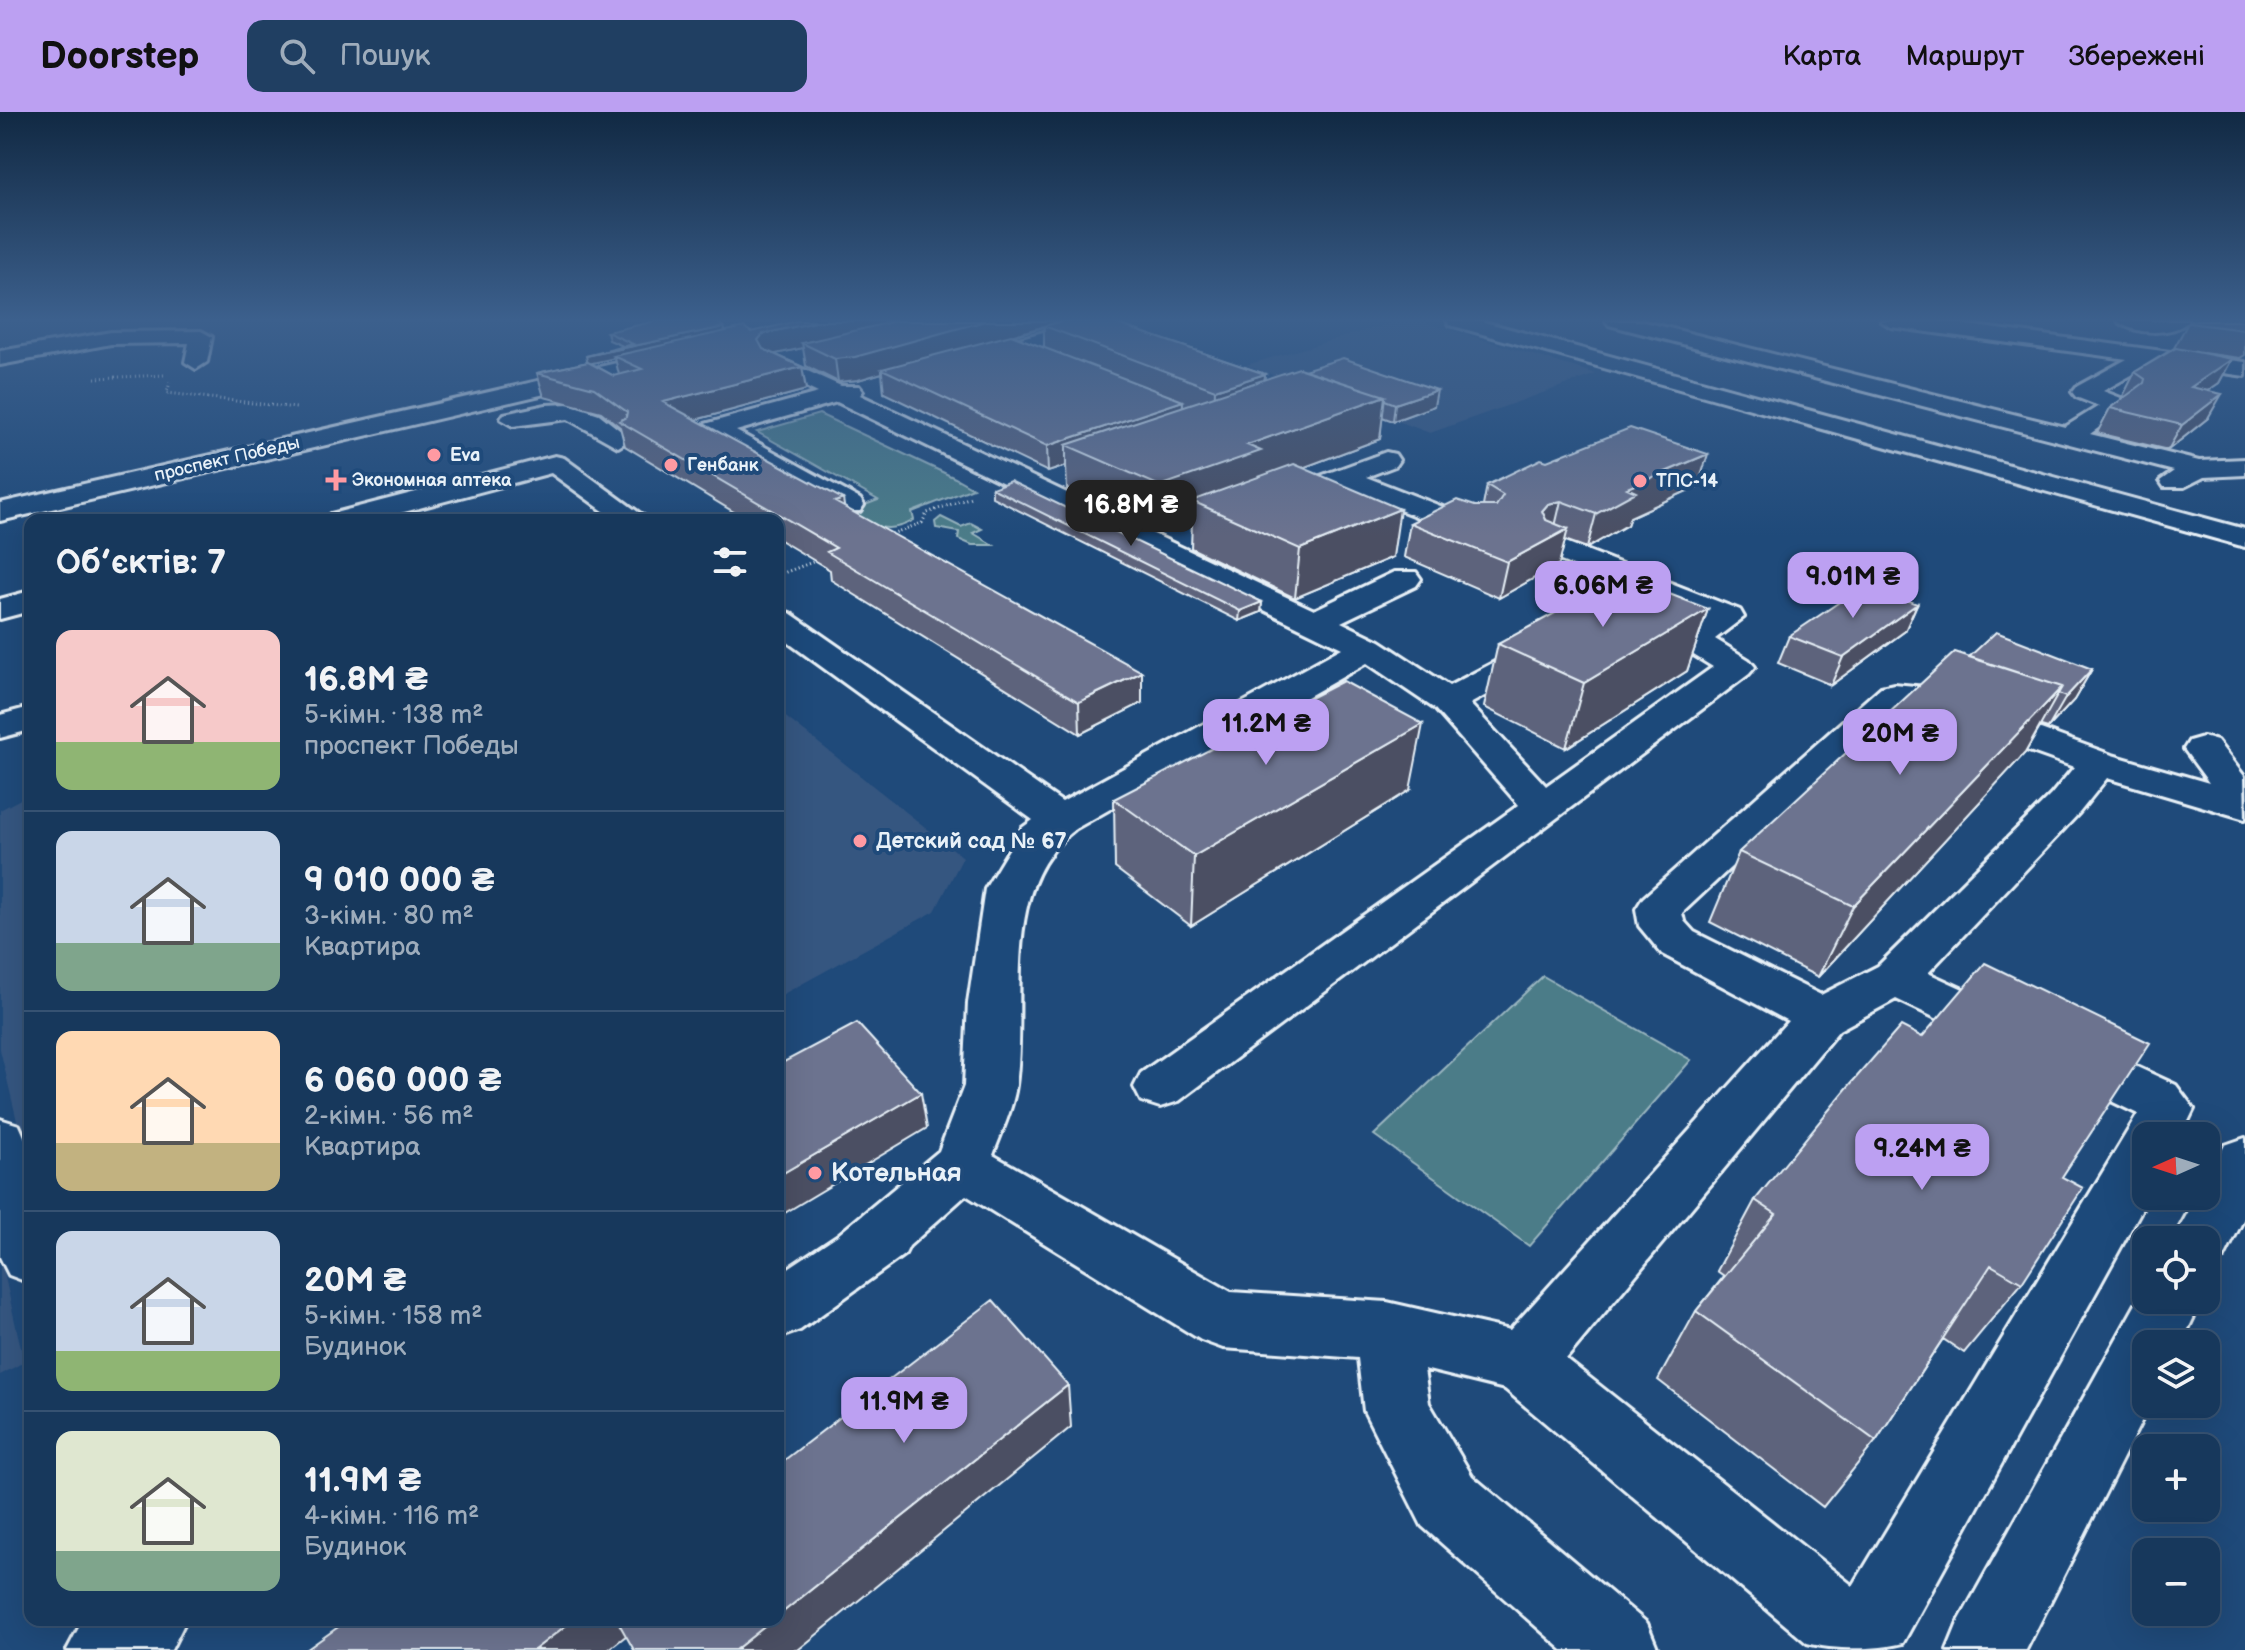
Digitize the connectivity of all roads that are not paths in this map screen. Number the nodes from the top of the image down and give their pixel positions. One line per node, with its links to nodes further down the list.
1 (518, 393): 19 (street, проспект Победы)
2 (842, 393): 16 (street)
3 (857, 393): 15 (street)
4 (1716, 393): 17 (street)
5 (1899, 393): 7 (street)
6 (2086, 393): 7 (street)
7 (2069, 436): 12 (street)
8 (618, 439): 10 (street)
9 (1386, 460): 14 (street)
10 (316, 466)
11 (2245, 467): 12 (street)
12 (2199, 469): 17 (street)
13 (1068, 477): 15 (street)
14 (1341, 477): 18 (street); 22 (street)
15 (1030, 483): 28 (street)
16 (850, 505)
17 (2121, 505): 23 (street)
18 (1257, 509)
19 (0, 512)
20 (364, 514): 21 (street)
21 (626, 514)
22 (1479, 531)
23 (2245, 538)
24 (1552, 547): 30 (street)
25 (1405, 579): 28 (street)
26 (24, 603): 27 (street)
27 (0, 609)
28 (1315, 622): 31 (street)
29 (784, 624): 39 (street)
30 (1691, 639): 32 (street); 37 (street)
31 (1368, 648): 32 (street); 39 (street)
32 (1448, 701): 37 (street)
33 (24, 720): 34 (street)
34 (0, 727)
35 (2203, 749): 38 (street)
36 (2098, 763): 38 (street); 40 (street); 41 (street)
37 (1542, 806): 42 (street)
38 (2241, 806)
39 (1060, 820): 46 (street)
40 (1895, 978): 41 (street); 43 (street)
41 (1821, 1017): 52 (street)
42 (1160, 1087)
43 (2161, 1122)
44 (0, 1141): 49 (street)
45 (2245, 1161): 48 (street)
46 (962, 1165): 50 (street); 51 (street)
47 (2132, 1174): 52 (street)
48 (2210, 1226)
49 (24, 1234)
50 (784, 1306)
51 (1387, 1331): 52 (street); 54 (street)
52 (1522, 1363)
53 (2132, 1374): 55 (street)
54 (1620, 1650)
55 (1985, 1650)

